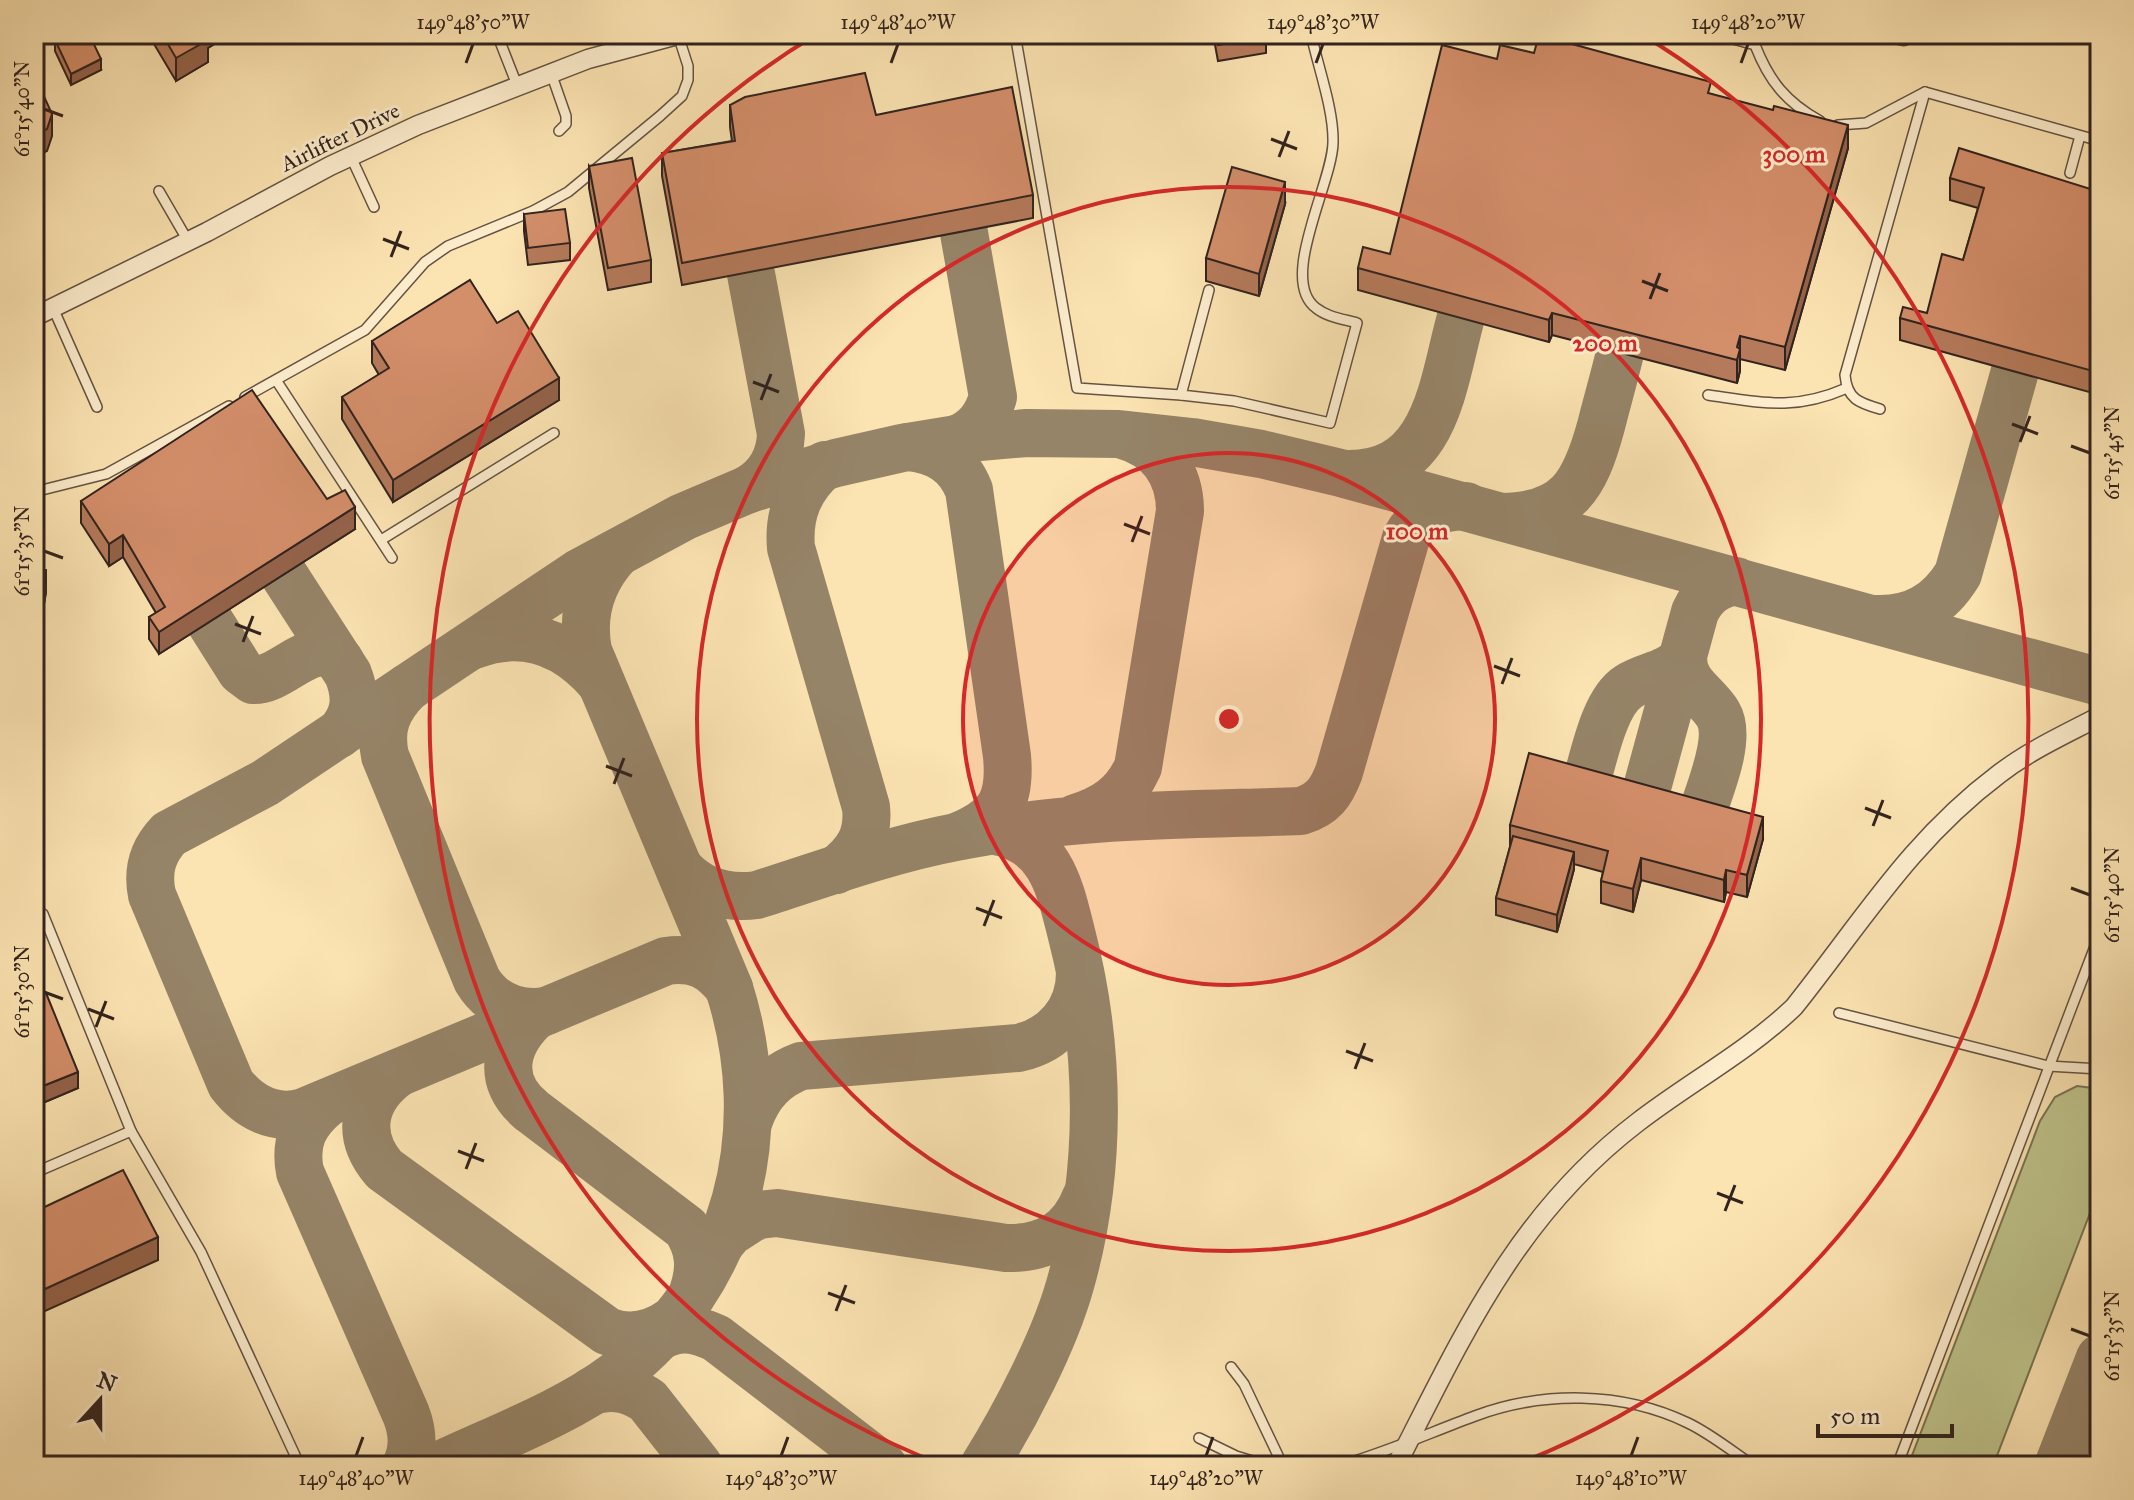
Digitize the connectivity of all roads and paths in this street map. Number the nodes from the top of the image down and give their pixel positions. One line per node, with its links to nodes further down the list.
1 (497, 34): 7 (lane)
2 (680, 34): 6 (street, Airlifter Drive); 20 (lane)
3 (1015, 34): 22 (lane)
4 (1311, 34): 22 (lane)
5 (1715, 34): 8 (lane)
6 (551, 73): 7 (street, Airlifter Drive); 9 (lane)
7 (517, 85): 12 (street, Airlifter Drive)
8 (1925, 92): 10 (lane); 21 (lane)
9 (559, 131)
10 (2080, 136): 11 (lane); 13 (lane)
11 (2100, 141)
12 (351, 157): 15 (lane); 16 (street, Airlifter Drive)
13 (2070, 173)
14 (159, 191): 16 (lane)
15 (374, 207)
16 (188, 241): 18 (street, Airlifter Drive)
17 (1209, 290): 22 (lane)
18 (53, 308): 19 (street, Airlifter Drive); 24 (lane)
19 (34, 317)
20 (276, 380): 27 (lane); 28 (lane)
21 (1847, 388): 23 (lane); 25 (lane)
22 (1181, 395)
23 (1708, 395)
24 (97, 407)
25 (1880, 409)
26 (554, 433): 28 (lane)
27 (34, 492)
28 (381, 540): 29 (lane)
29 (392, 558)
30 (2100, 716): 40 (street)
31 (43, 914): 36 (lane)
32 (2097, 941): 34 (lane)
33 (1839, 1013): 34 (lane)
34 (2048, 1066): 35 (lane); 47 (lane)
35 (2100, 1069)
36 (131, 1131): 37 (lane); 41 (lane)
37 (34, 1173)
38 (1231, 1367): 43 (lane)
39 (1199, 1438): 42 (lane)
40 (1409, 1442): 44 (lane); 45 (street); 46 (lane)
41 (300, 1466)
42 (1269, 1466)
43 (1283, 1466)
44 (1338, 1466)
45 (1396, 1466)
46 (1754, 1466)
47 (1897, 1466)

